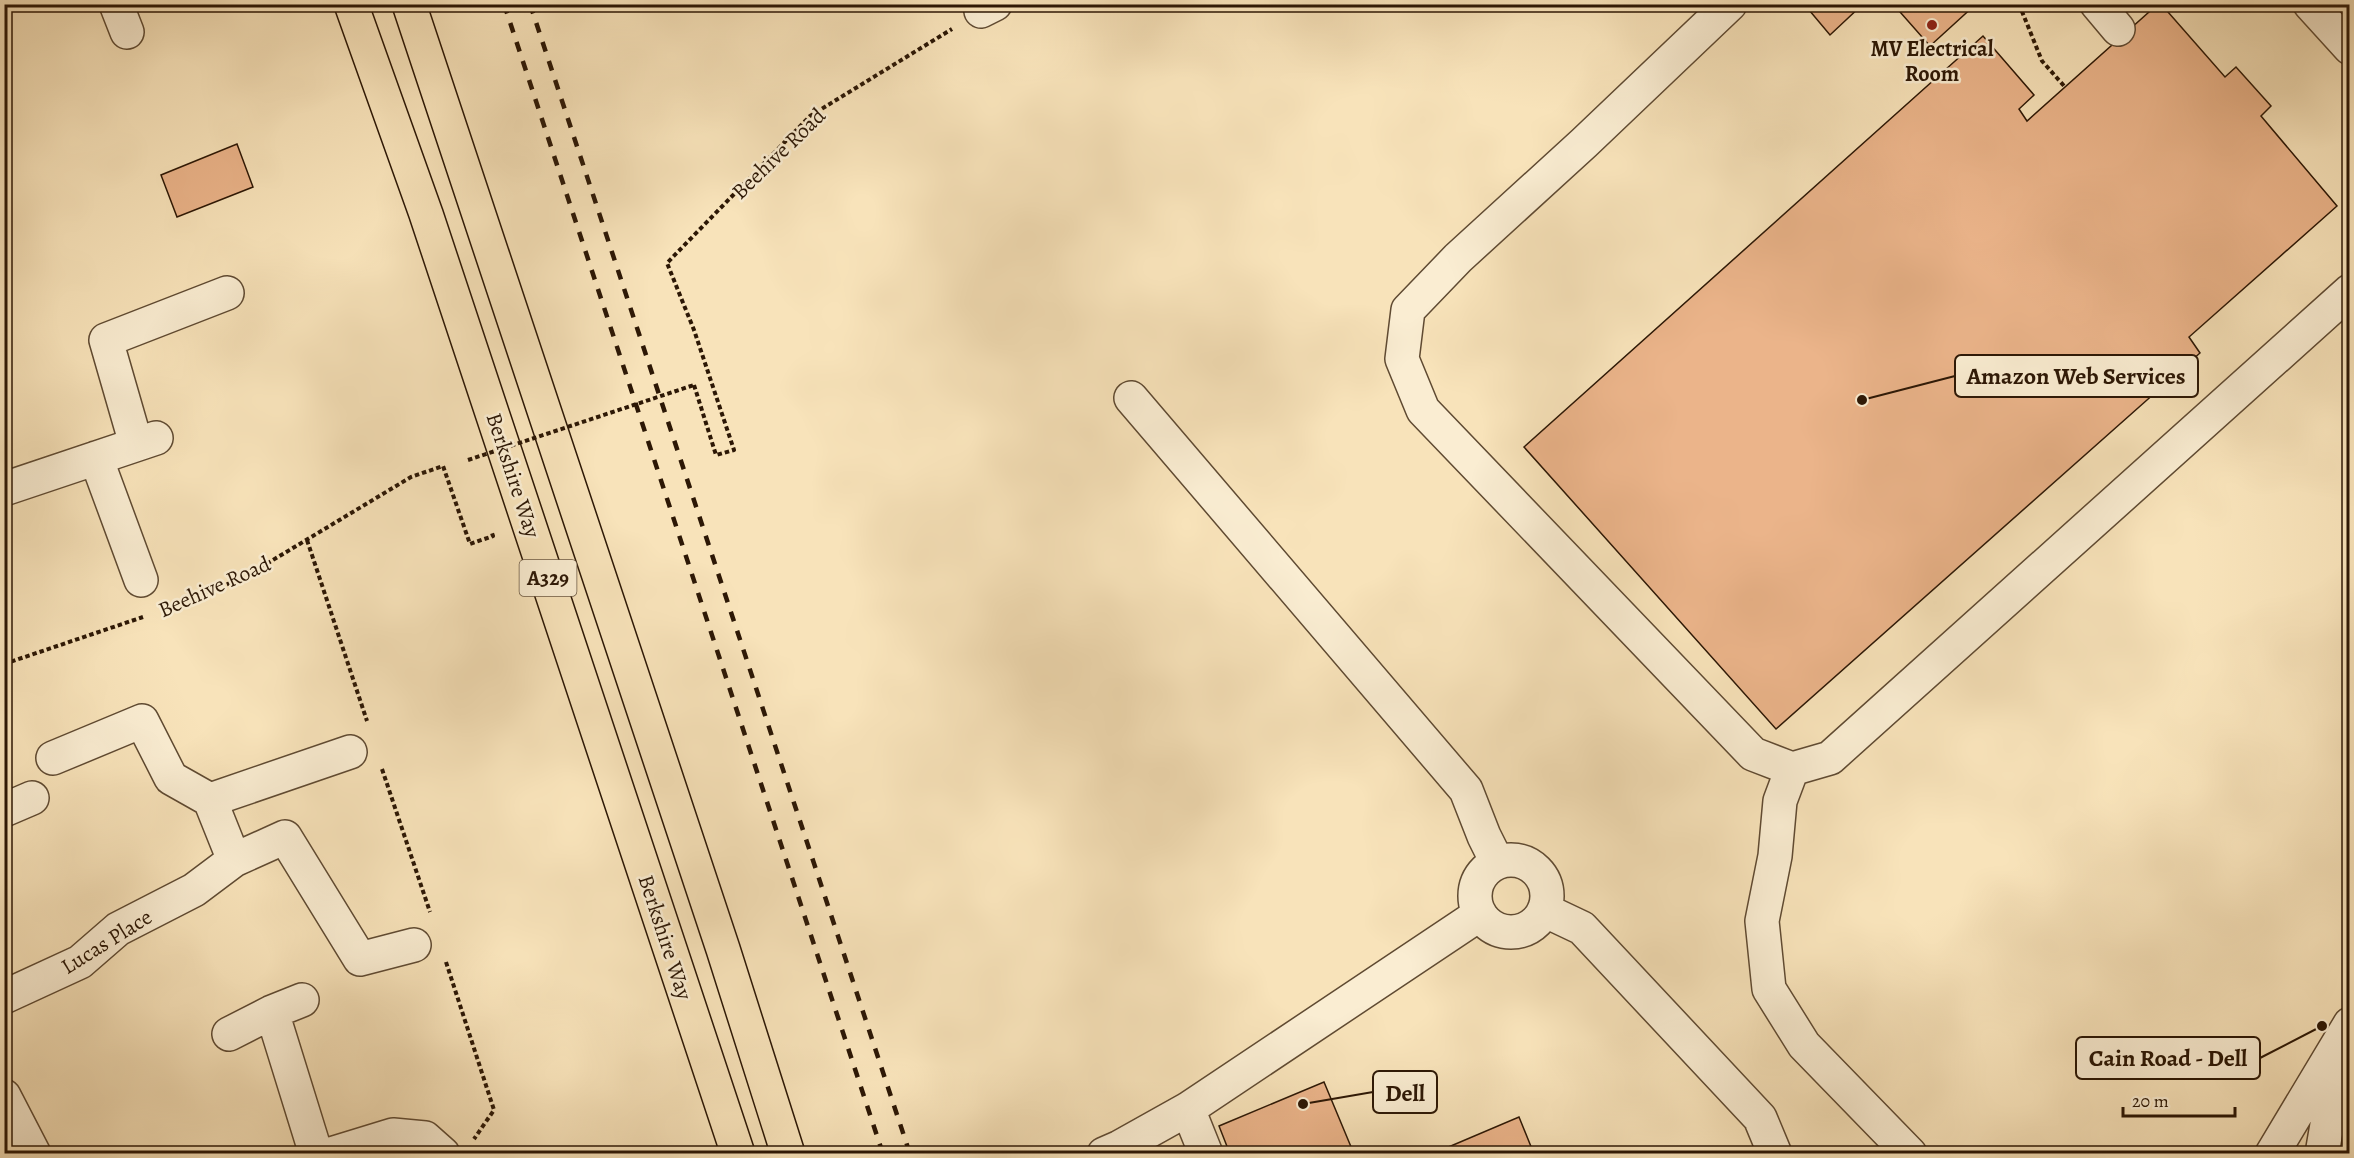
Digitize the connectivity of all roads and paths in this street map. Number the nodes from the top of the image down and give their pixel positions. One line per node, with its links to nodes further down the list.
1 (351, 4): 43 (highway, Berkshire Way / A329)
2 (410, 4): 44 (highway, A329)
3 (1730, 4): 24 (street)
4 (2019, 4): 10 (path)
5 (2097, 4): 8 (street)
6 (2310, 4): 9 (street)
7 (988, 8): 15 (path, Beehive Road, bridge)
8 (2118, 29)
9 (2349, 48)
10 (2065, 87)
11 (2349, 291): 24 (street)
12 (227, 293): 14 (street)
13 (1131, 398): 27 (street)
14 (96, 458): 16 (street); 19 (street)
15 (468, 460)
16 (4, 489)
17 (493, 536): 18 (path, Beehive Road)
18 (307, 540): 20 (path, Beehive Road); 21 (path)
19 (141, 580)
20 (4, 664)
21 (368, 724)
22 (364, 755): 25 (street); 30 (path)
23 (53, 758): 25 (street)
24 (1792, 769): 48 (street)
25 (210, 800): 26 (street)
26 (234, 860): 31 (street, Lucas Place); 32 (street, Lucas Place)
27 (1497, 862): 28 (street); 29 (street)
28 (1544, 910): 29 (street); 47 (street)
29 (1480, 914): 38 (street)
30 (431, 917)
31 (428, 948): 39 (path)
32 (4, 997)
33 (303, 1000): 34 (street)
34 (272, 1012): 36 (street); 41 (street)
35 (2345, 1030): 49 (street); 50 (street)
36 (229, 1034)
37 (4, 1096): 40 (street)
38 (1188, 1108): 45 (street); 46 (street)
39 (457, 1149): 42 (street)
40 (34, 1154)
41 (316, 1154)
42 (331, 1154)
43 (738, 1154)
44 (788, 1154)
45 (1104, 1154)
46 (1206, 1154)
47 (1775, 1154)
48 (1910, 1154)
49 (2272, 1154)
50 (2322, 1154)

